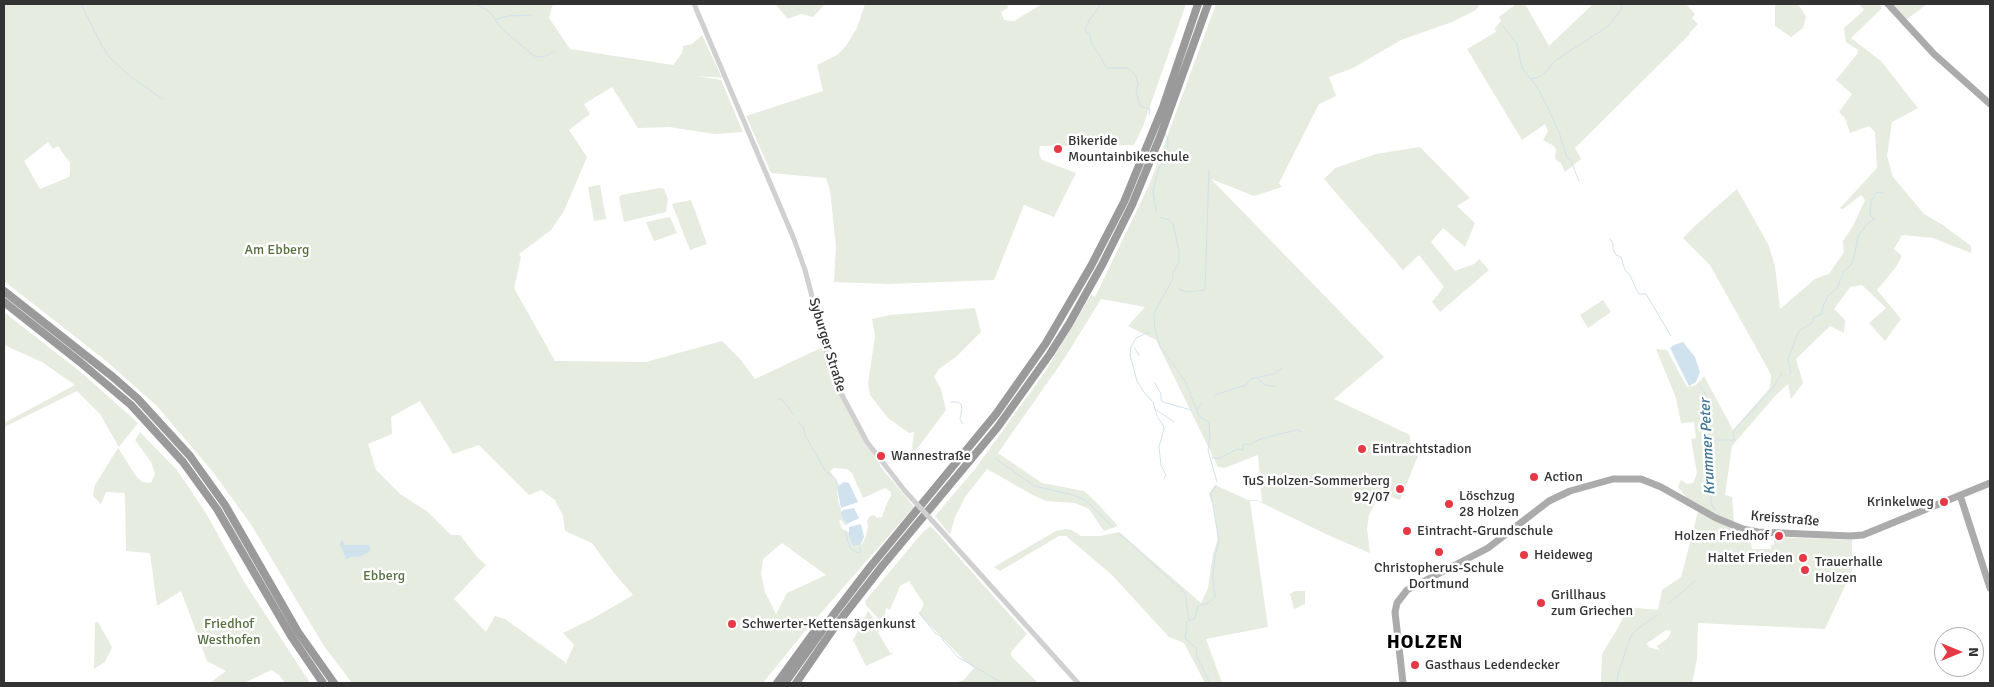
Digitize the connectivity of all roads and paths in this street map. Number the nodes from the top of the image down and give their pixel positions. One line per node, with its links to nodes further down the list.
1 (694, 4): 23 (street, Syburger Straße, bridge)
2 (1198, 4): 5 (highway)
3 (1208, 4): 5 (highway)
4 (1888, 4): 6 (main road)
5 (1180, 71): 7 (highway)
6 (1990, 104)
7 (1128, 204): 12 (highway); 14 (highway)
8 (4, 291): 17 (highway)
9 (4, 302): 16 (highway)
10 (1990, 483): 11 (main road, Kreisstraße)
11 (1960, 495): 13 (main road); 24 (main road, Kreisstraße)
12 (913, 531): 21 (highway); 22 (highway)
13 (1990, 588)
14 (834, 614): 15 (highway); 20 (highway)
15 (783, 673): 18 (highway); 19 (highway)
16 (323, 683)
17 (334, 683)
18 (774, 683)
19 (777, 683)
20 (786, 683)
21 (796, 683)
22 (801, 683)
23 (1078, 683)
24 (1403, 683)

